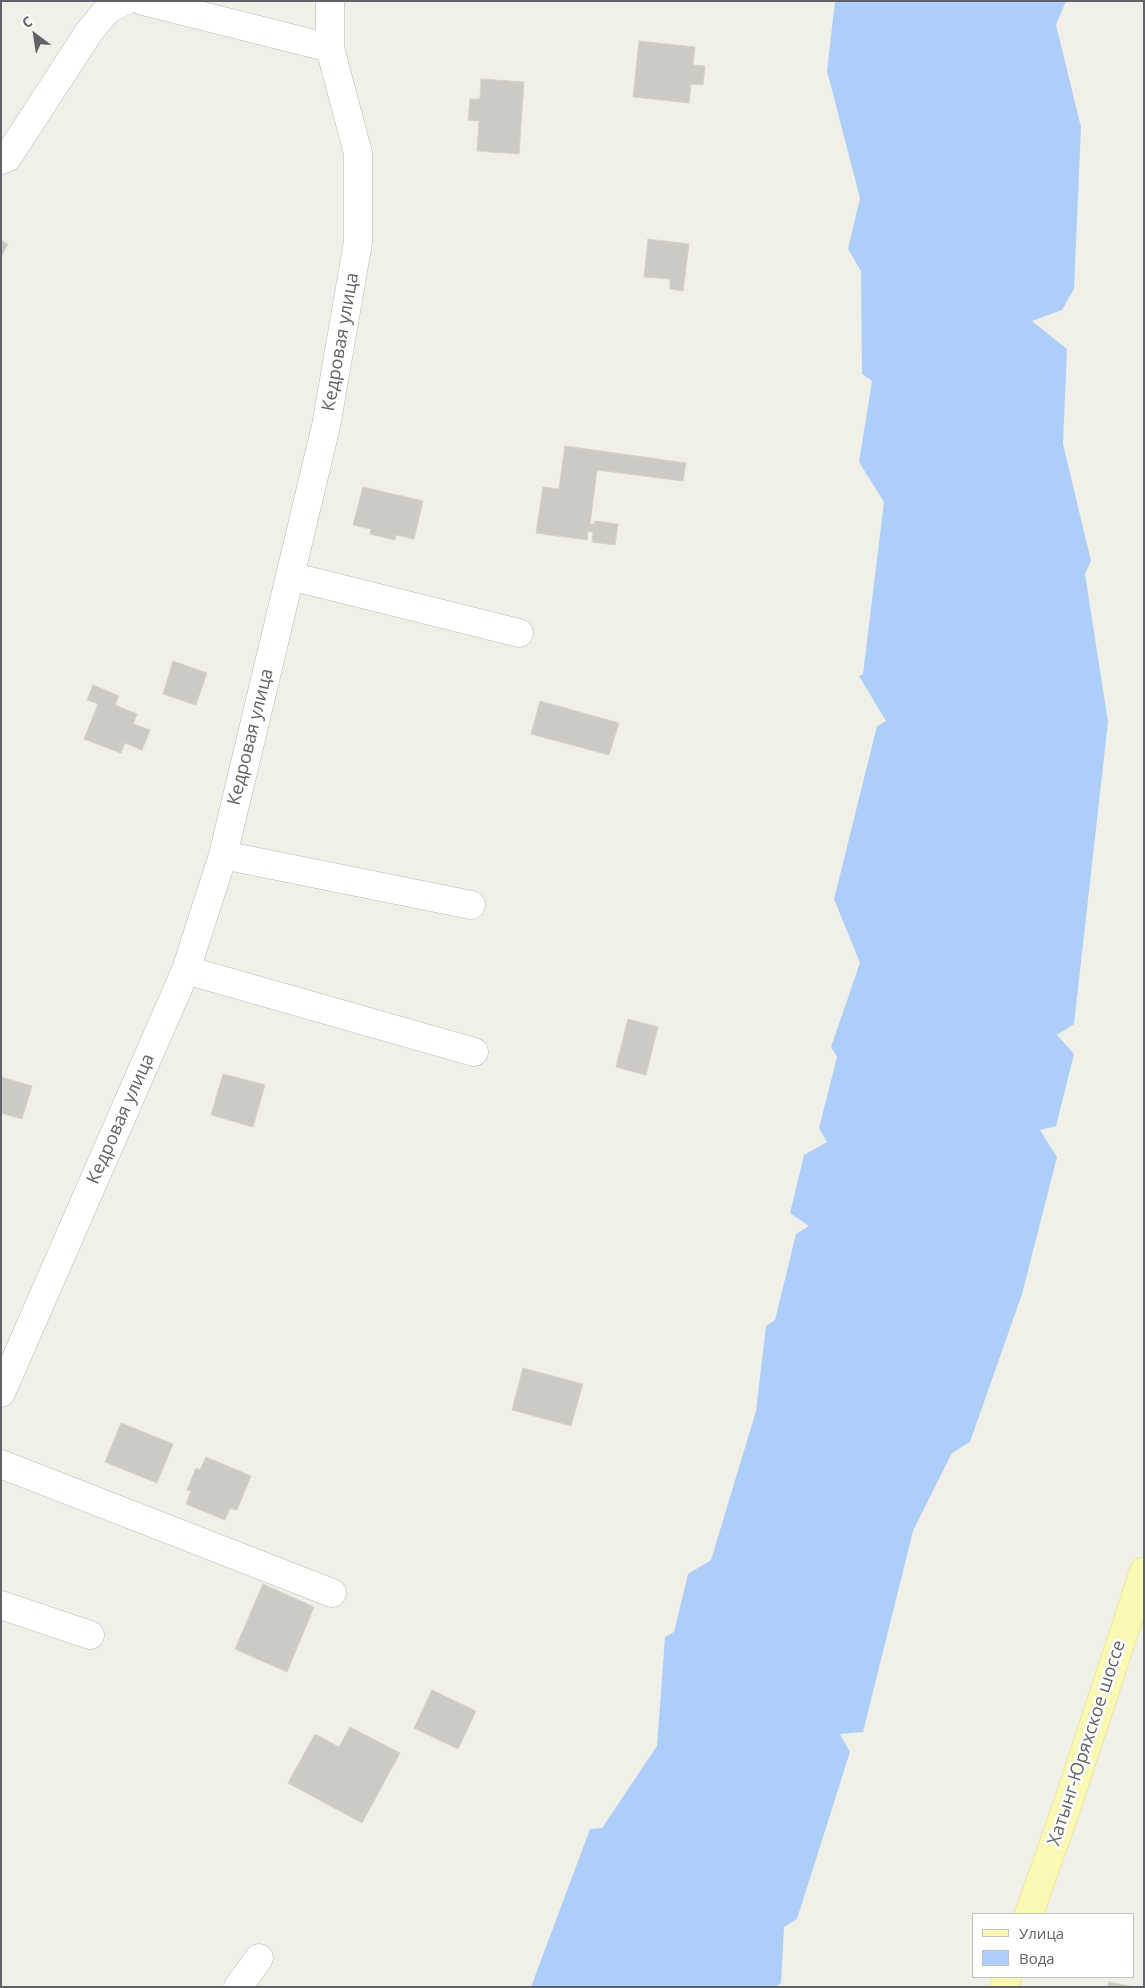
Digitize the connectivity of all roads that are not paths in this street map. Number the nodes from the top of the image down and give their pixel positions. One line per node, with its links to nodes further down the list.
1 (125, 1): 5 (street)
2 (143, 1): 4 (street)
3 (330, 1): 4 (street, Кедровая улица)
4 (330, 48): 6 (street, Кедровая улица)
5 (1, 160)
6 (290, 576): 7 (street); 8 (street, Кедровая улица)
7 (519, 633)
8 (223, 854): 9 (street); 10 (street, Кедровая улица)
9 (471, 905)
10 (186, 970): 11 (street); 12 (street, Кедровая улица)
11 (474, 1052)
12 (1, 1393)
13 (1, 1464): 15 (street)
14 (1144, 1571): 18 (main road, Хатынг-Юряхское шоссе)
15 (332, 1593)
16 (1, 1605): 17 (street)
17 (90, 1635)
18 (1029, 1913)
19 (259, 1958): 20 (street)
20 (238, 1987)

